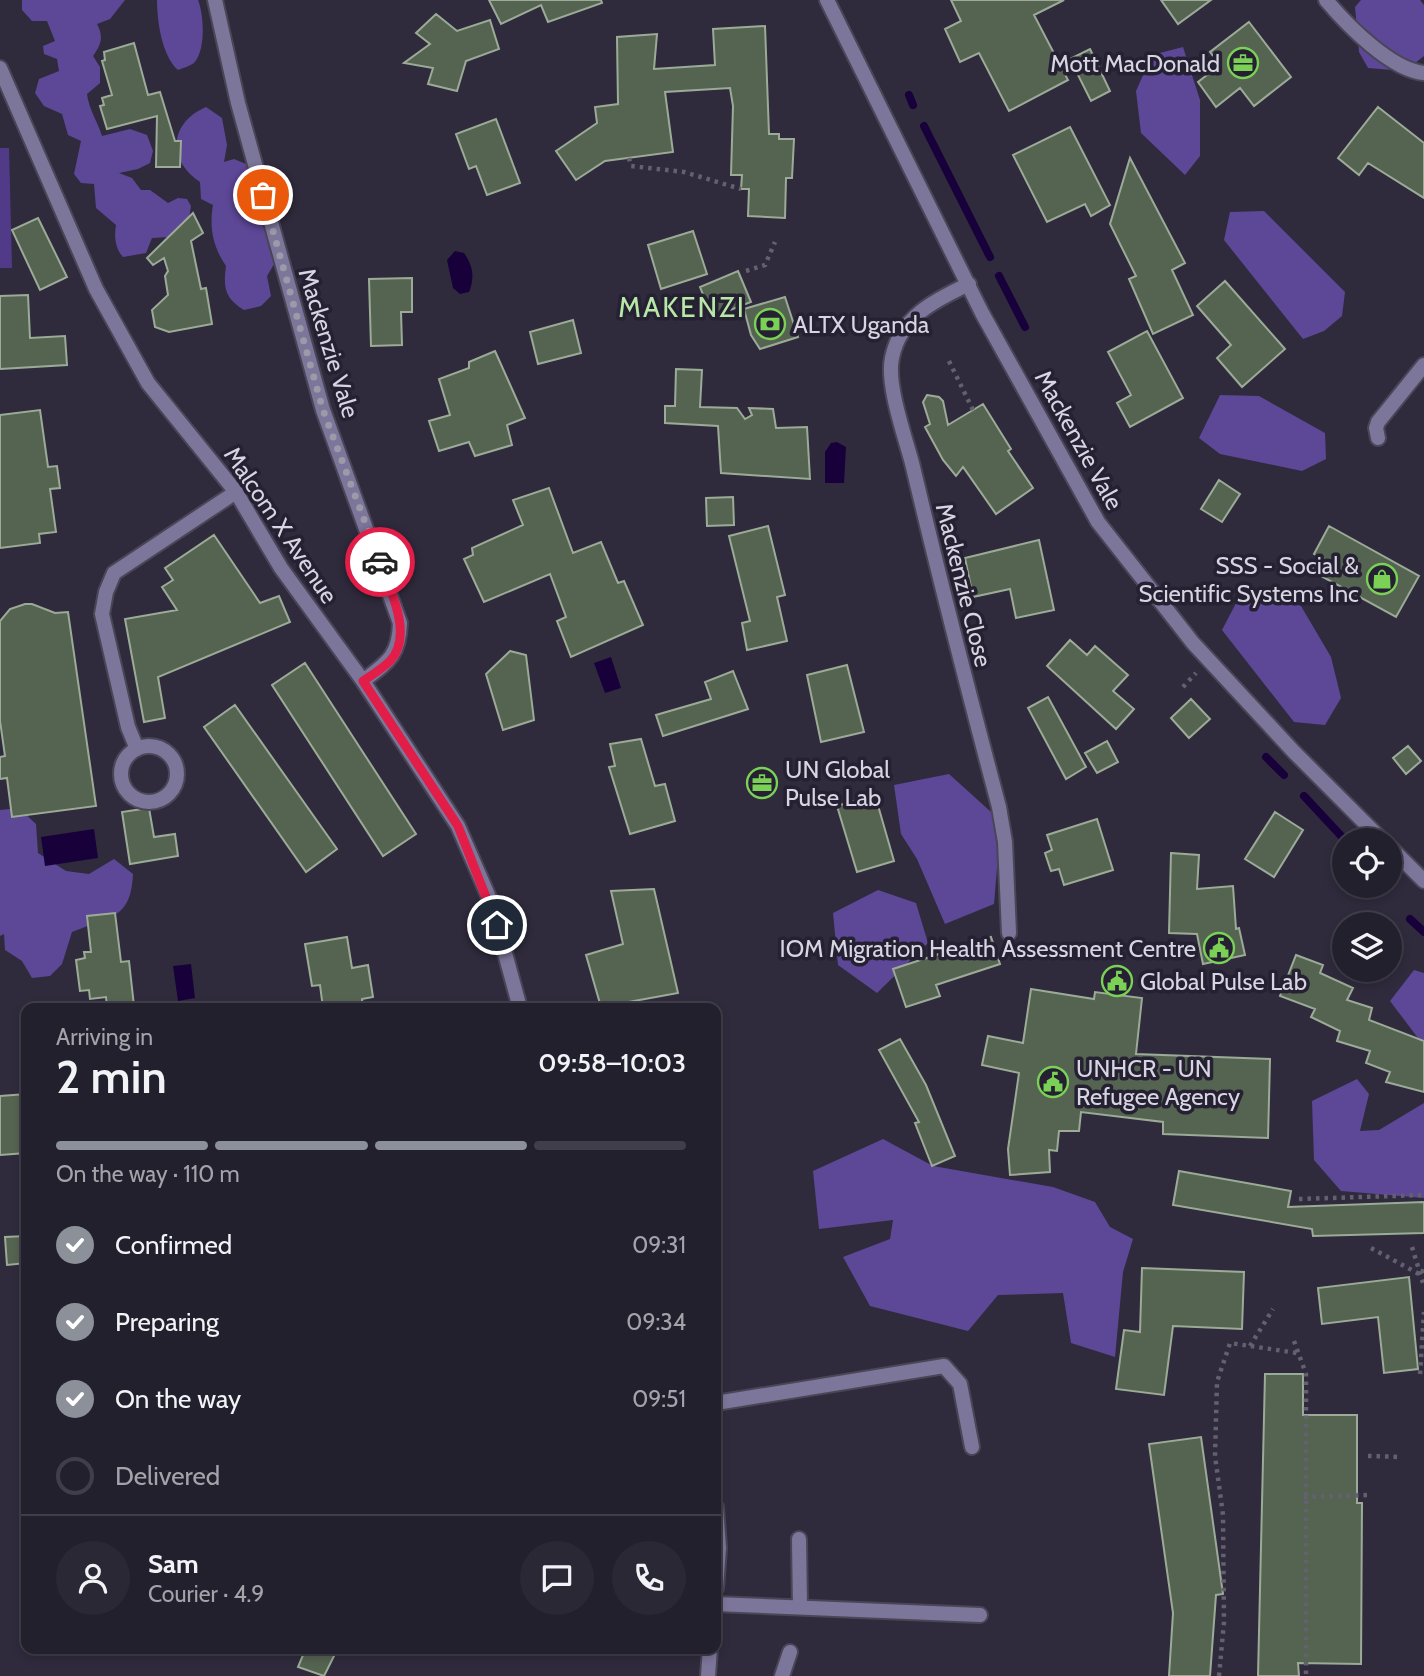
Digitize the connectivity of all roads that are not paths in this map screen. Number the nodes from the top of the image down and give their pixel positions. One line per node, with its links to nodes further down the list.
1 (215, 0): 10 (street, Mackenzie Vale)
2 (827, 0): 6 (street, Mackenzie Vale)
3 (1326, 0): 5 (street)
4 (0, 68): 9 (street, Malcom X Avenue)
5 (1424, 73)
6 (969, 284): 12 (street, Mackenzie Vale); 15 (street, Mackenzie Close)
7 (1424, 365): 8 (street)
8 (1378, 438)
9 (236, 492): 10 (street, Malcom X Avenue); 11 (street)
10 (363, 681): 16 (street, Malcom X Avenue)
11 (137, 749)
12 (1370, 828)
13 (1402, 859): 14 (street)
14 (1424, 881)
15 (1009, 933)
16 (519, 1003)
17 (721, 1402): 18 (street)
18 (972, 1447)
19 (799, 1539): 21 (street)
20 (721, 1604): 21 (street)
21 (800, 1607): 22 (street)
22 (980, 1615)
23 (790, 1653): 26 (street)
24 (710, 1654): 25 (street)
25 (708, 1676)
26 (782, 1676)

